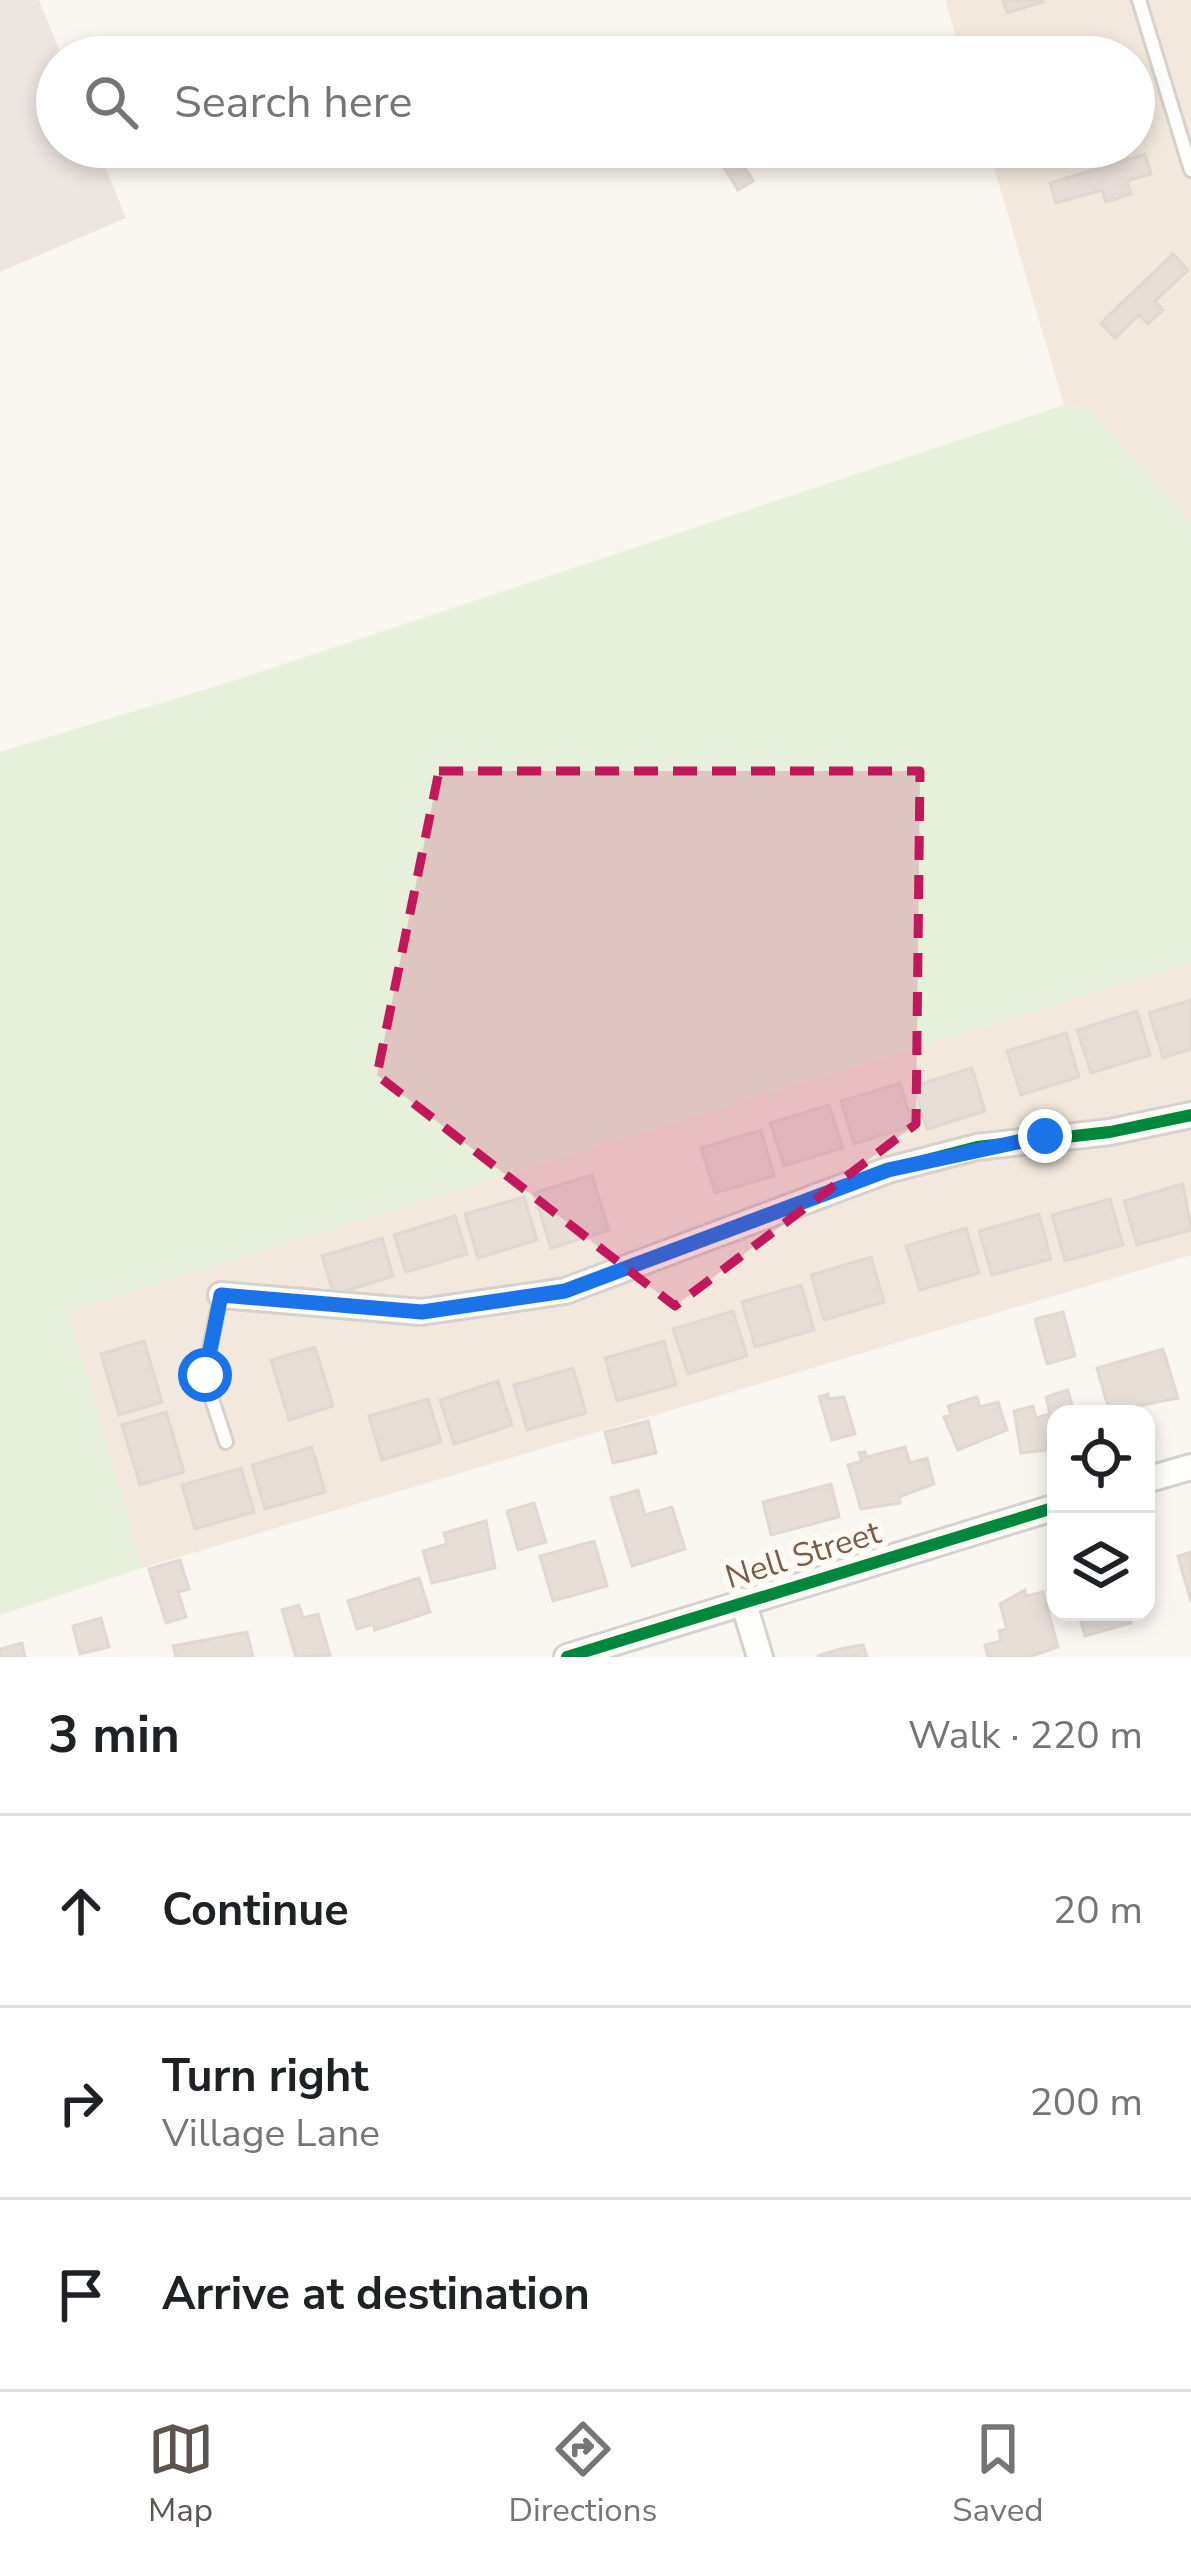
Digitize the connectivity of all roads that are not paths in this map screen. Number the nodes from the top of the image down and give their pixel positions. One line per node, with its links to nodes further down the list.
1 (1139, 0): 2 (lane)
2 (1150, 36)
3 (1155, 52): 4 (lane)
4 (1191, 170)
5 (1191, 1115): 6 (street)
6 (221, 1295): 7 (lane)
7 (226, 1442)
8 (1191, 1467): 9 (street)
9 (1155, 1477)
10 (1047, 1511): 11 (street, Nell Street)
11 (743, 1601): 12 (street, Nell Street); 13 (street)
12 (567, 1657)
13 (760, 1657)

